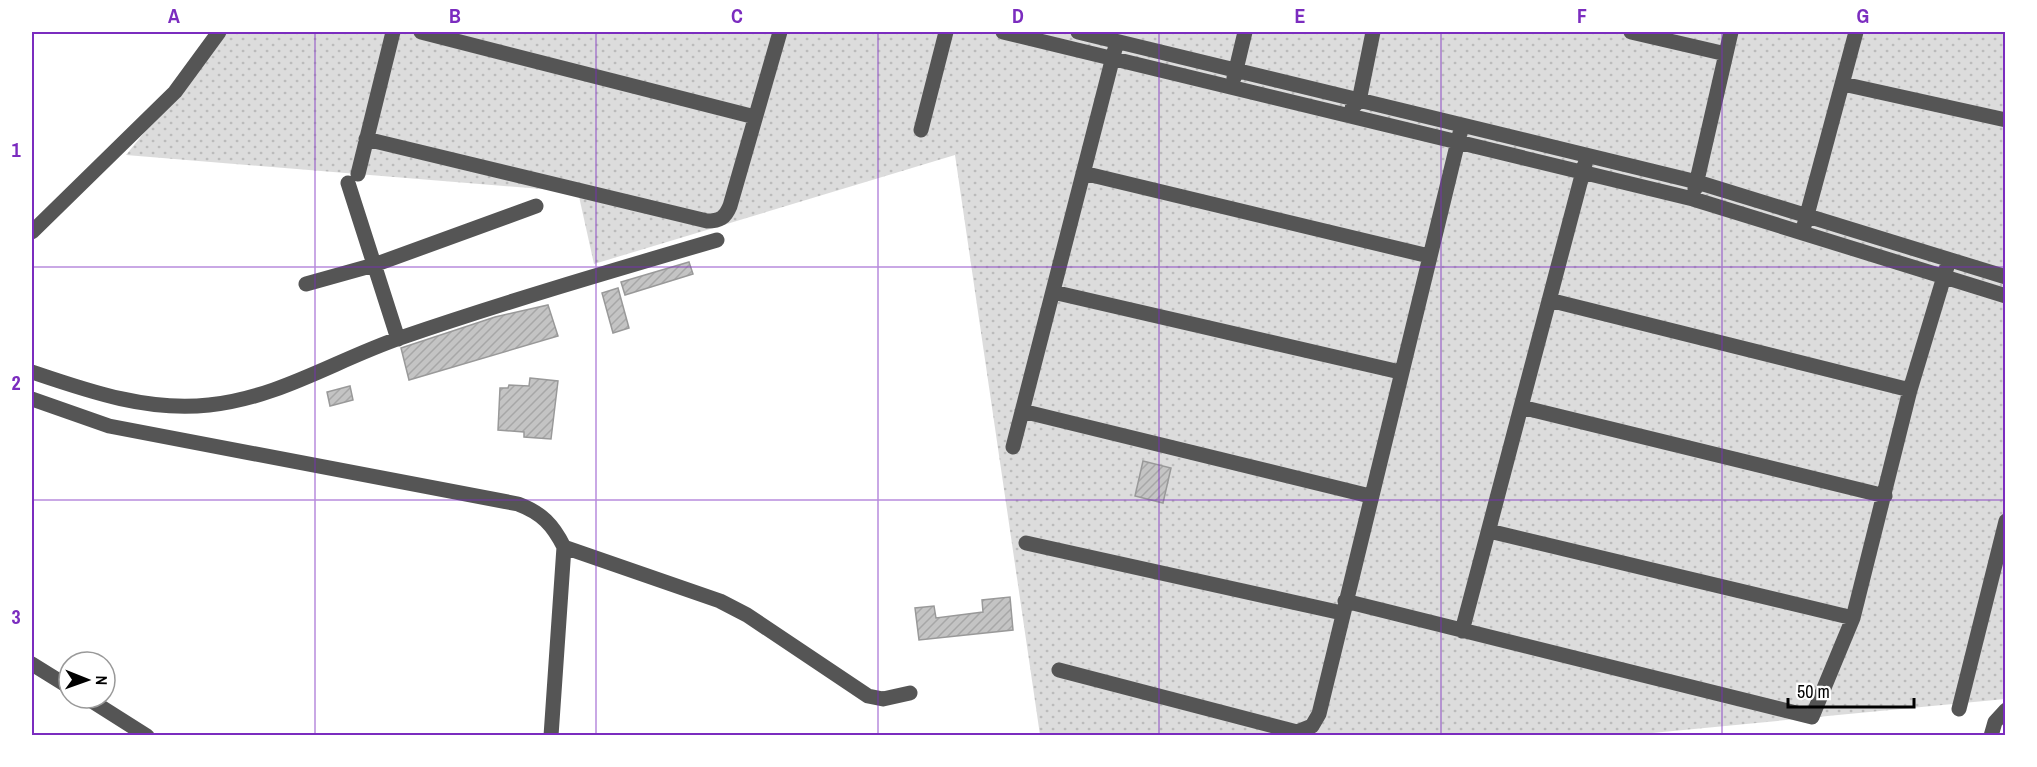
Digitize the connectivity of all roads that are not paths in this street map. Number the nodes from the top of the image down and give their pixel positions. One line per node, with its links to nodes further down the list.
1 (219, 32): 34 (street)
2 (393, 32): 25 (street)
3 (421, 32): 21 (street)
4 (780, 32): 21 (street)
5 (946, 32): 24 (street)
6 (1003, 32): 15 (street)
7 (1078, 32): 13 (street)
8 (1245, 32): 16 (street)
9 (1372, 32): 19 (street)
10 (1631, 32): 14 (street)
11 (1731, 32): 14 (street)
12 (1856, 32): 17 (street)
13 (1117, 41): 15 (street); 16 (street)
14 (1726, 54): 30 (street)
15 (1112, 58): 18 (street); 29 (street)
16 (1236, 68): 18 (street); 19 (street)
17 (1843, 84): 22 (street); 33 (street)
18 (1232, 87): 20 (street)
19 (1359, 101): 20 (street); 23 (street)
20 (1347, 115): 26 (street)
21 (755, 117): 25 (street)
22 (2006, 120)
23 (1462, 125): 26 (street); 27 (street)
24 (921, 130)
25 (366, 139): 39 (street)
26 (1458, 142): 28 (street); 37 (street)
27 (1587, 155): 28 (street); 30 (street)
28 (1583, 172): 31 (street); 45 (street)
29 (1083, 173): 37 (street); 43 (street)
30 (1697, 182): 31 (street); 33 (street)
31 (1693, 199): 35 (street)
32 (536, 206): 39 (street)
33 (1807, 216): 35 (street); 38 (street)
34 (32, 232)
35 (1802, 233): 40 (street)
36 (717, 240): 46 (street)
37 (1429, 256): 48 (street)
38 (1949, 260): 40 (street); 41 (street)
39 (374, 265): 42 (street); 46 (street)
40 (1944, 278): 44 (street); 49 (street)
41 (2006, 278)
42 (306, 284)
43 (1053, 292): 48 (street); 52 (street)
44 (2006, 296)
45 (1548, 300): 49 (street); 51 (street)
46 (398, 339): 47 (street)
47 (32, 372)
48 (1401, 372): 54 (street)
49 (1910, 390): 55 (street)
50 (32, 399): 59 (street)
51 (1521, 408): 55 (street); 57 (street)
52 (1022, 411): 53 (street); 54 (street)
53 (1013, 447)
54 (1370, 496): 60 (street)
55 (1885, 496): 61 (street)
56 (2005, 528): 67 (street)
57 (1489, 531): 61 (street); 62 (street)
58 (1026, 543): 60 (street)
59 (564, 547): 66 (street); 71 (street)
60 (1343, 607): 62 (street); 64 (street)
61 (1853, 618): 62 (street)
62 (1462, 631)
63 (32, 664): 65 (street)
64 (1059, 670)
65 (57, 680)
66 (910, 693)
67 (1959, 709)
68 (106, 710): 70 (street)
69 (2006, 710): 72 (street)
70 (147, 735)
71 (551, 735)
72 (1991, 735)

